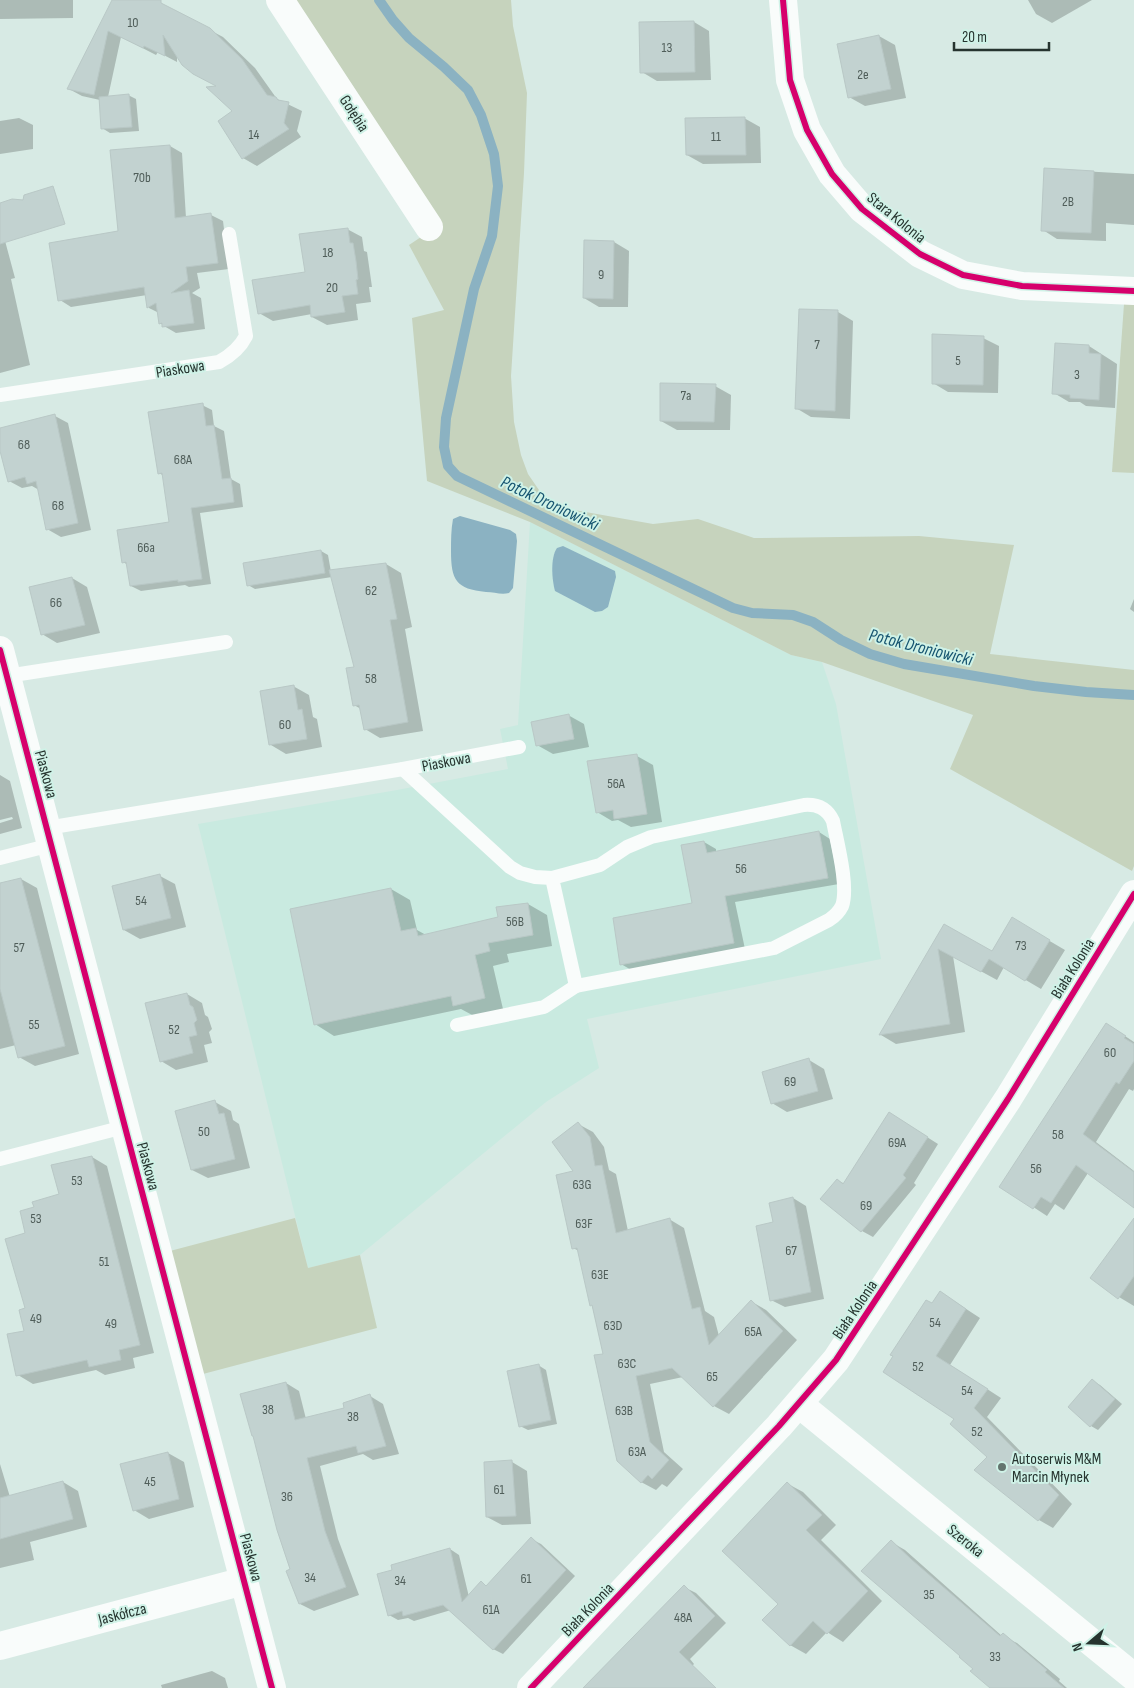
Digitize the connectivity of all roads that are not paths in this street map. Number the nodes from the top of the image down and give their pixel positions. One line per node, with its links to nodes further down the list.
1 (280, 0): 3 (street, Gołębia)
2 (783, 0): 5 (street, Stara Kolonia)
3 (429, 227)
4 (228, 234): 6 (lane, Piaskowa)
5 (1134, 291)
6 (0, 395)
7 (226, 642): 8 (lane)
8 (5, 681): 11 (street, Piaskowa)
9 (519, 746): 10 (lane, Piaskowa)
10 (403, 769): 11 (lane, Piaskowa); 13 (lane)
11 (49, 836): 12 (lane); 17 (street, Piaskowa)
12 (0, 858)
13 (552, 878): 15 (lane); 15 (lane)
14 (1134, 894): 19 (street, Biała Kolonia)
15 (576, 986): 16 (lane)
16 (457, 1025)
17 (124, 1127): 18 (lane); 20 (street, Piaskowa)
18 (0, 1159)
19 (799, 1404): 22 (street, Szeroka); 24 (street, Biała Kolonia)
20 (244, 1582): 21 (street, Jaskółcza); 23 (street, Piaskowa)
21 (0, 1646)
22 (1134, 1676)
23 (272, 1688)
24 (530, 1688)

